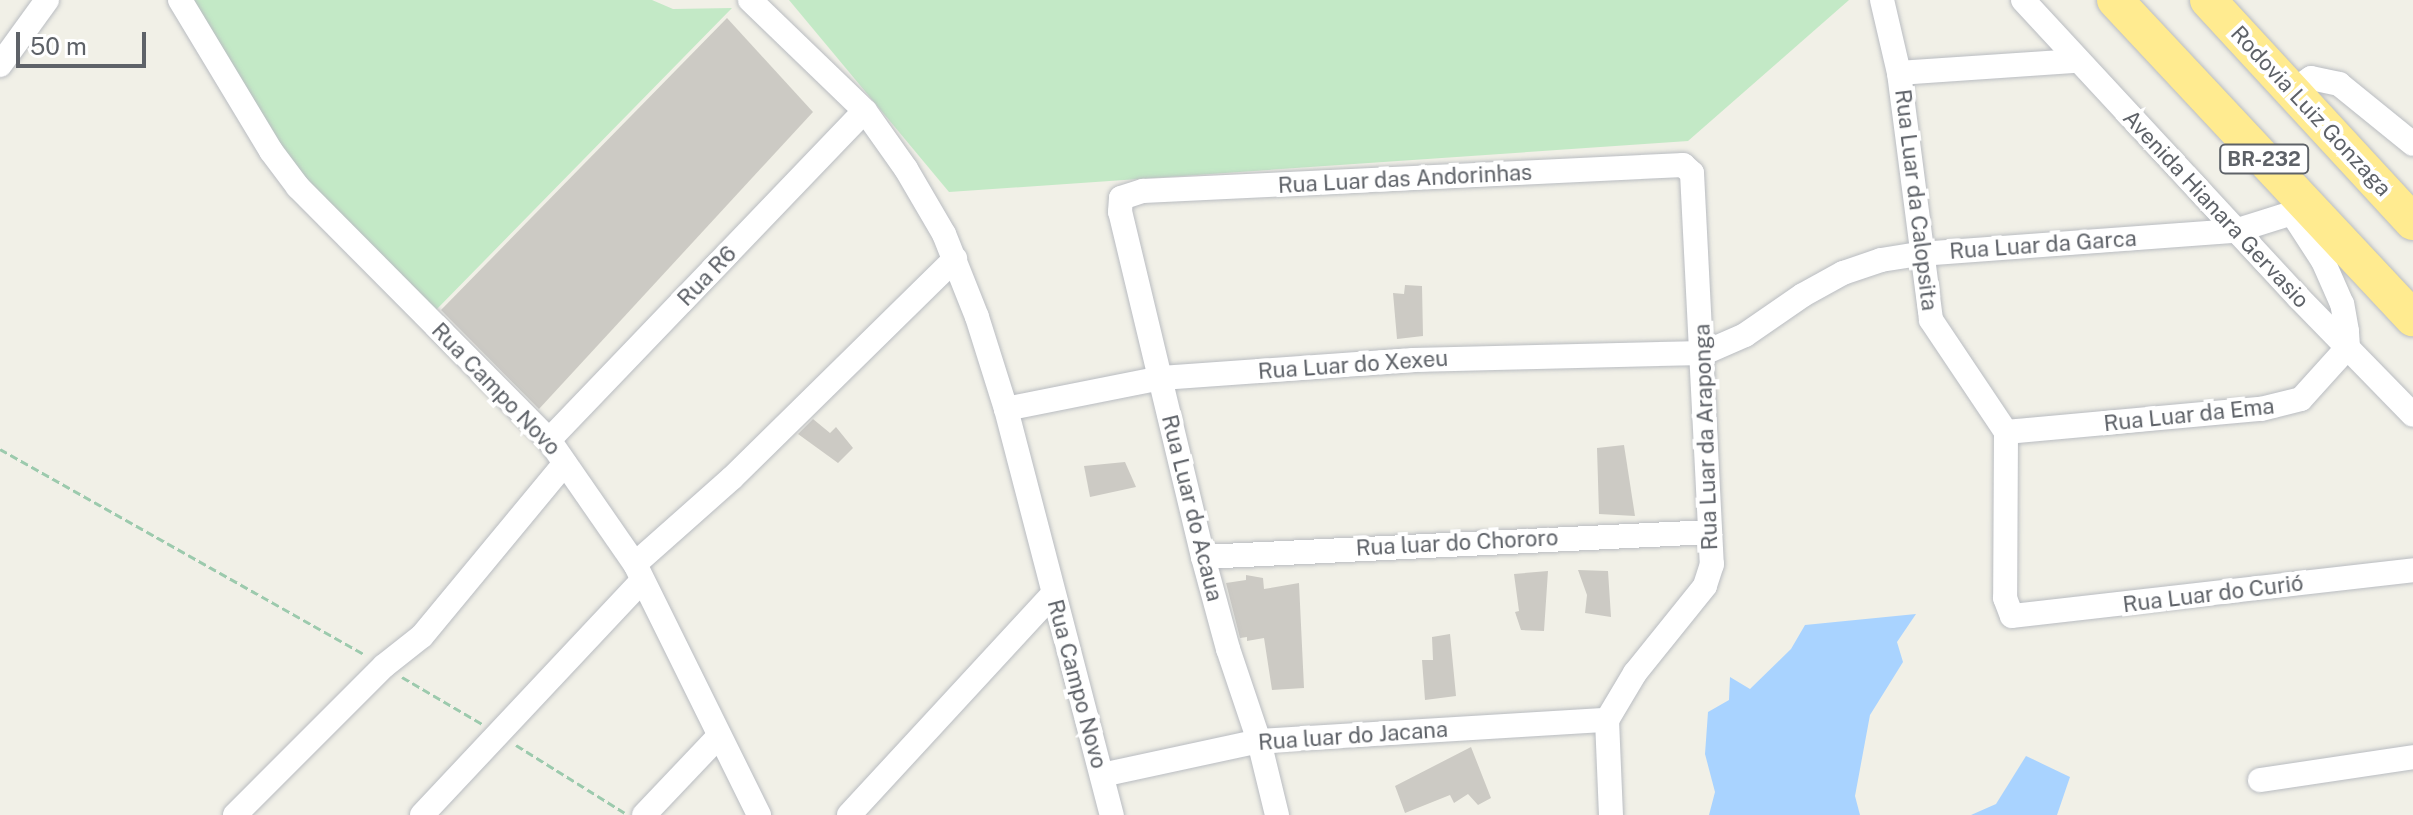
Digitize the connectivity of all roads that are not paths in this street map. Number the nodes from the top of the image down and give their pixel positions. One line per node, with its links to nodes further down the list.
1 (47, 0): 9 (street)
2 (180, 0): 28 (street, Rua Campo Novo)
3 (750, 0): 12 (street, Rua Campo Novo)
4 (1882, 0): 10 (street, Rua Luar da Calopsita)
5 (2023, 0): 8 (street, Avenida Hianara Gervasio)
6 (2115, 0): 16 (highway, BR-232)
7 (2208, 0): 11 (highway, Rodovia Luiz Gonzaga / BR-232)
8 (2076, 61): 10 (street); 18 (street, Avenida Hianara Gervasio)
9 (0, 65)
10 (1899, 73): 19 (street, Rua Luar da Calopsita)
11 (2292, 91): 13 (street); 17 (highway, Rodovia Luiz Gonzaga / BR-232)
12 (865, 111): 20 (street, Rua Campo Novo); 28 (street, Rua R6)
13 (2413, 144)
14 (1690, 169): 15 (street, Rua Luar das Andorinhas); 23 (street, Rua Luar da Araponga)
15 (1121, 198): 24 (street, Rua Luar do Acaua)
16 (2299, 209): 18 (street, Rua Luar da Garca); 21 (highway, BR-232); 22 (street)
17 (2413, 222)
18 (2235, 231): 19 (street, Rua Luar da Garca); 22 (street, Avenida Hianara Gervasio)
19 (1920, 254): 23 (street, Rua Luar da Garca); 27 (street, Rua Luar da Calopsita)
20 (955, 259): 25 (street, Rua Campo Novo); 33 (street)
21 (2413, 318)
22 (2348, 347): 26 (street, Avenida Hianara Gervasio); 27 (street, Rua Luar da Ema)
23 (1704, 353): 24 (street, Rua Luar do Xexeu); 30 (street, Rua Luar da Araponga)
24 (1161, 378): 25 (street, Rua Luar do Xexeu); 31 (street, Rua Luar do Acaua)
25 (1006, 409): 34 (street, Rua Campo Novo)
26 (2413, 415)
27 (2006, 432): 32 (street, Rua Luar do Curió)
28 (549, 440): 29 (street, Rua Campo Novo)
29 (565, 463): 33 (street, Rua Campo Novo); 41 (street)
30 (1710, 532): 31 (street, Rua luar do Chororo); 35 (street, Rua Luar da Araponga)
31 (1203, 557): 37 (street, Rua Luar do Acaua)
32 (2413, 570)
33 (639, 573): 36 (street, Rua Campo Novo); 42 (street)
34 (1053, 594): 39 (street, Rua Campo Novo); 45 (street)
35 (1607, 720): 37 (street, Rua luar do Jacana); 48 (street)
36 (718, 737): 43 (street); 44 (street, Rua Campo Novo)
37 (1259, 741): 39 (street, Rua luar do Jacana); 47 (street, Rua Luar do Acaua)
38 (2413, 757): 40 (street)
39 (1102, 775): 46 (street, Rua Campo Novo)
40 (2260, 780)
41 (235, 815)
42 (422, 815)
43 (644, 815)
44 (759, 815)
45 (849, 815)
46 (1112, 815)
47 (1277, 815)
48 (1611, 815)

